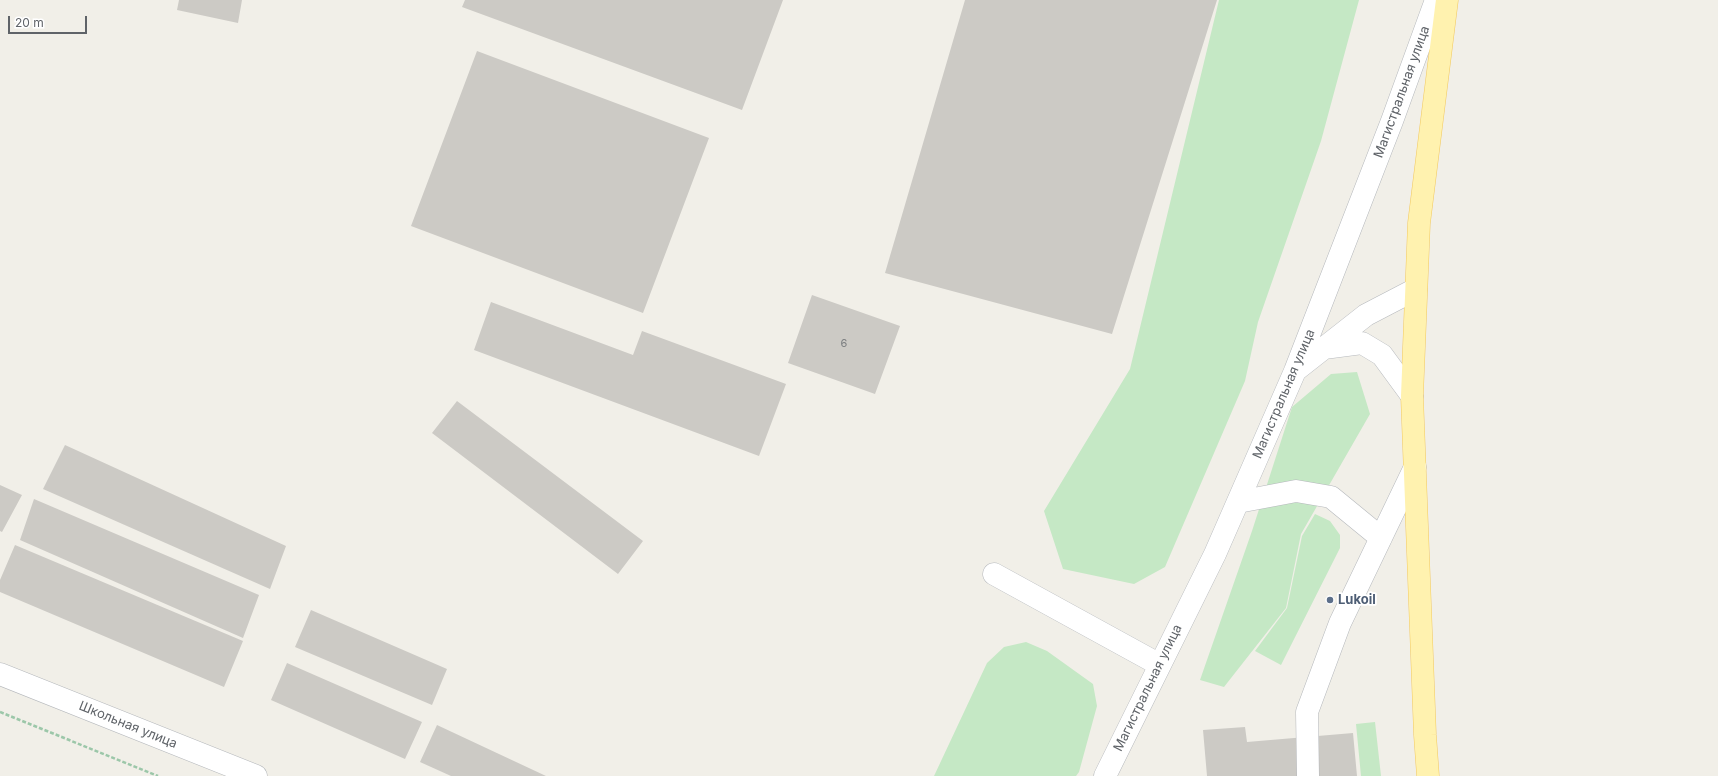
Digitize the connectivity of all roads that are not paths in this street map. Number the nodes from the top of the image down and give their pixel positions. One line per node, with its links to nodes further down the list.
1 (1436, 0): 5 (street, Магистральная улица)
2 (1447, 0): 3 (main road)
3 (1416, 289): 4 (street); 6 (main road)
4 (1324, 348): 5 (street); 6 (street)
5 (1295, 371): 8 (street, Магистральная улица)
6 (1412, 396): 7 (main road)
7 (1415, 467): 9 (street); 16 (main road)
8 (1238, 502): 9 (street); 11 (street, Магистральная улица)
9 (1381, 538): 15 (street)
10 (994, 574): 11 (street)
11 (1160, 665): 14 (street, Магистральная улица)
12 (0, 674): 13 (street, Школьная улица)
13 (256, 776)
14 (1105, 776)
15 (1308, 776)
16 (1428, 776)

